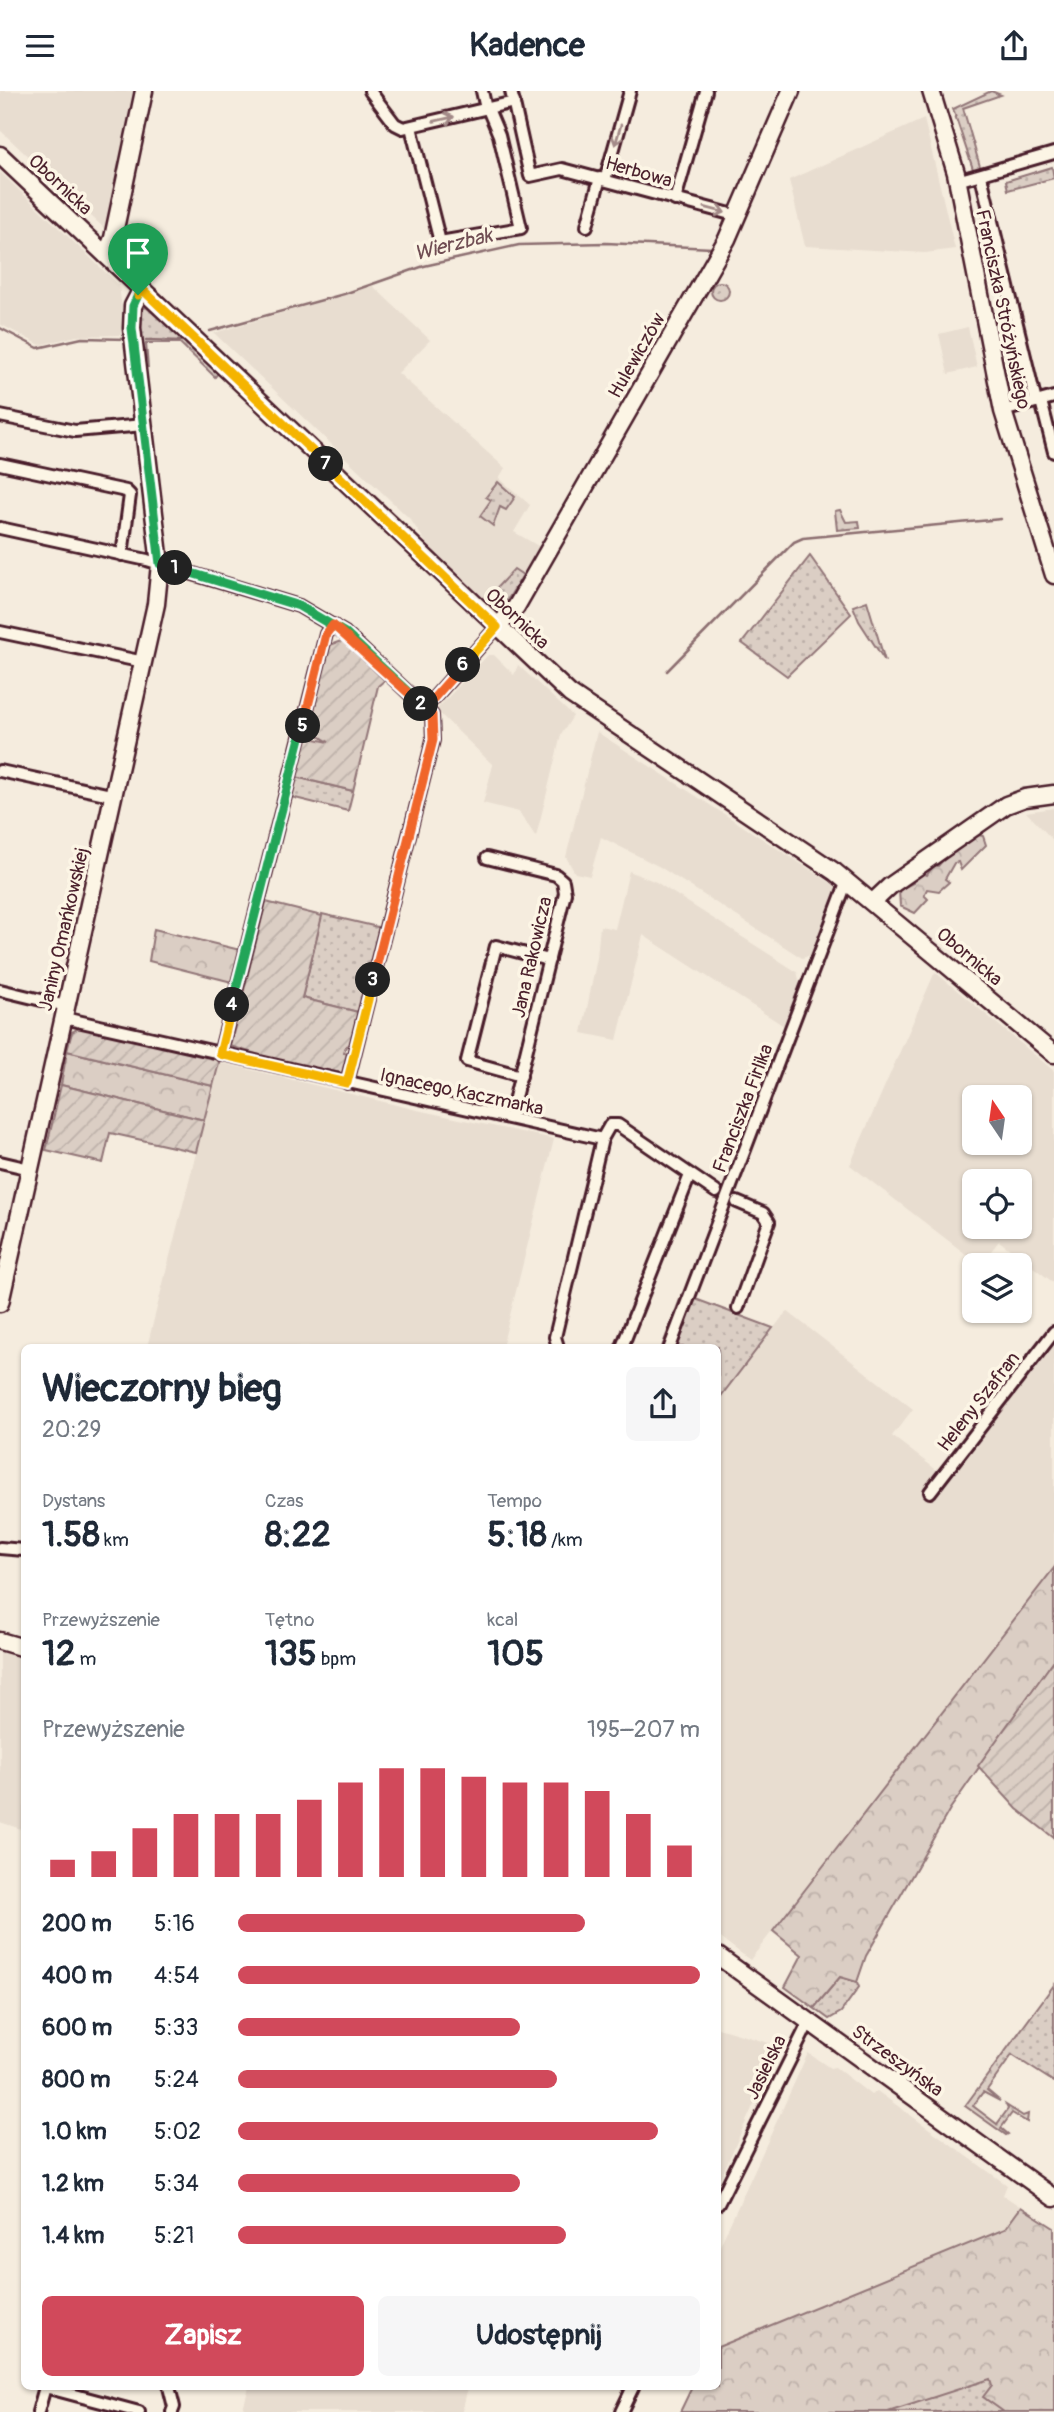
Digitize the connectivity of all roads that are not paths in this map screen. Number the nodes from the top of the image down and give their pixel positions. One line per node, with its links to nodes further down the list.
1 (144, 91): 19 (street)
2 (370, 91): 10 (street)
3 (482, 91): 9 (street)
4 (631, 91): 14 (street, one-way to 14)
5 (706, 91): 16 (street)
6 (790, 91): 17 (street, Hulewiczów)
7 (931, 91): 15 (street, Franciszka Stróżyńskiego)
8 (512, 97): 9 (street); 14 (street, Herbowa)
9 (487, 109): 10 (street, one-way to 9); 10 (street)
10 (411, 127)
11 (1054, 153): 13 (street)
12 (0, 155): 19 (street, Obornicka)
13 (981, 176): 15 (street); 22 (street)
14 (603, 179): 16 (street, Herbowa); 18 (street)
15 (957, 181): 23 (street, Franciszka Stróżyńskiego)
16 (674, 200): 17 (street, Herbowa, one-way to 17)
17 (738, 216): 34 (street, Hulewiczów)
18 (587, 226)
19 (106, 255): 20 (street, Obornicka)
20 (142, 289): 25 (street, Janiny Omańkowskiej); 34 (street, Obornicka)
21 (1054, 397): 22 (street)
22 (1038, 401): 23 (street); 26 (street)
23 (1003, 411): 29 (street, Franciszka Stróżyńskiego)
24 (0, 415): 25 (street)
25 (144, 425): 31 (street, Janiny Omańkowskiej)
26 (1054, 452)
27 (0, 464): 30 (street)
28 (0, 528): 30 (street)
29 (1049, 540): 32 (street, Franciszka Stróżyńskiego)
30 (122, 555): 31 (street)
31 (160, 564): 33 (street); 36 (street, Janiny Omańkowskiej)
32 (1054, 575)
33 (333, 625): 37 (street); 47 (street)
34 (497, 627): 37 (street); 42 (street, Obornicka)
35 (0, 632): 36 (street)
36 (144, 662): 40 (street, Janiny Omańkowskiej)
37 (428, 712): 50 (street)
38 (0, 771): 40 (street)
39 (1054, 793): 43 (street)
40 (115, 796): 46 (street, Janiny Omańkowskiej)
41 (487, 858): 44 (street, Jana Rakowicza)
42 (847, 881): 43 (street, Obornicka); 63 (street, Franciszka Firlika)
43 (873, 902): 48 (street, Obornicka)
44 (549, 960): 49 (street, Jana Rakowicza); 49 (street)
45 (0, 990): 46 (street, Ignacego Kaczmarka)
46 (65, 1012): 47 (street, Ignacego Kaczmarka); 54 (street, Janiny Omańkowskiej)
47 (220, 1054): 50 (street, Ignacego Kaczmarka)
48 (1054, 1054)
49 (521, 1076): 51 (street, Jana Rakowicza)
50 (347, 1083): 51 (street, Ignacego Kaczmarka)
51 (510, 1118): 52 (street, Ignacego Kaczmarka)
52 (602, 1139): 55 (street, Franciszka Firlika); 61 (street)
53 (0, 1162): 54 (street)
54 (30, 1169): 58 (street, Janiny Omańkowskiej)
55 (690, 1175): 56 (street, Franciszka Firlika); 62 (street)
56 (716, 1192)
57 (737, 1202): 59 (street, Franciszka Firlika)
58 (0, 1303)
59 (738, 1308)
60 (1054, 1332): 64 (street, Heleny Szafran)
61 (557, 1344)
62 (623, 1344)
63 (671, 1344)
64 (930, 1492)
65 (0, 1548): 66 (street)
66 (21, 1550)
67 (1, 1641): 68 (street)
68 (21, 1648)
69 (721, 1958): 70 (street, Strzeszyńska)
70 (809, 2022): 71 (street, Jasielska); 72 (street, Strzeszyńska)
71 (721, 2198)
72 (1054, 2198)
73 (44, 2390): 77 (street)
74 (56, 2390): 78 (street)
75 (170, 2390): 79 (street)
76 (632, 2390): 80 (street)
77 (38, 2412)
78 (139, 2412)
79 (172, 2412)
80 (621, 2412)

